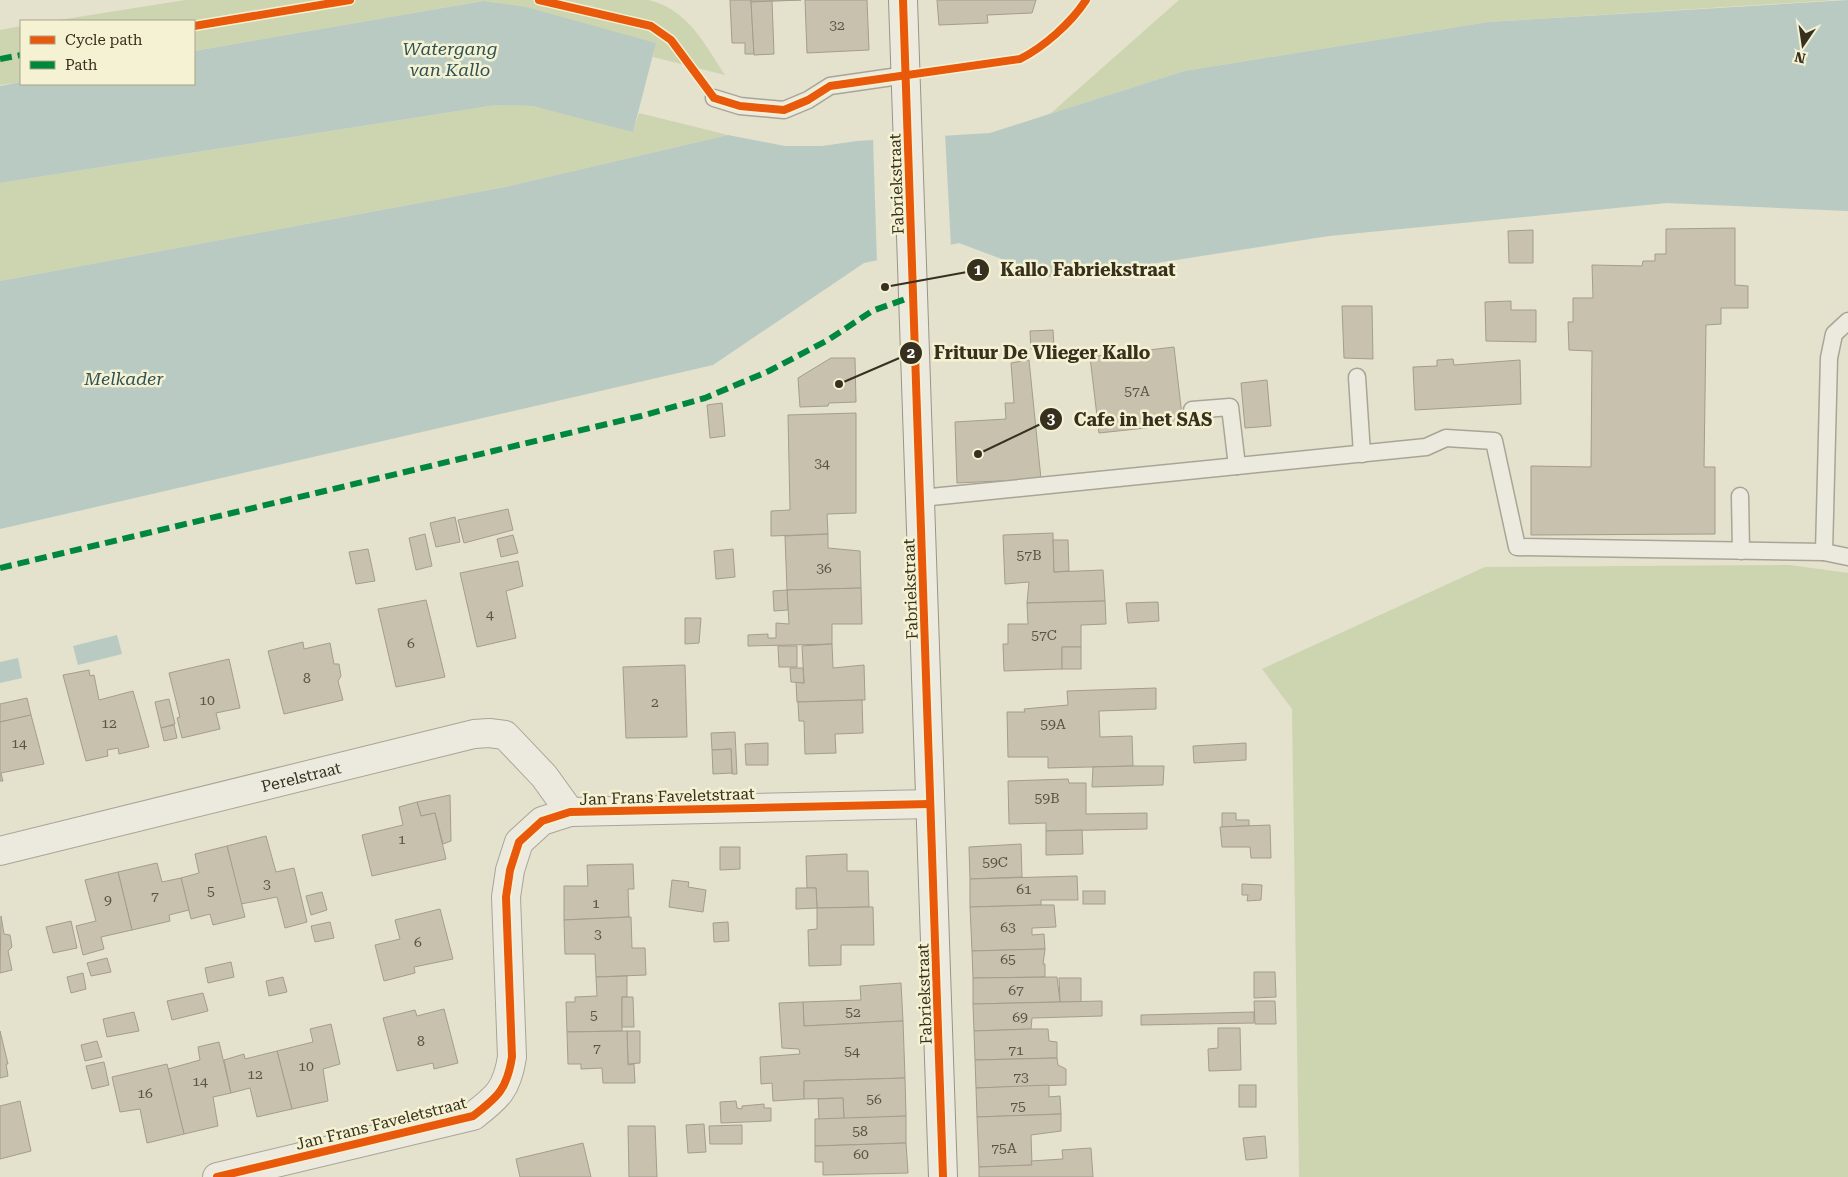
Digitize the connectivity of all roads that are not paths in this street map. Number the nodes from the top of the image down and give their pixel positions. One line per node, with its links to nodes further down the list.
1 (903, 0): 2 (street, Fabriekstraat)
2 (906, 83): 3 (lane); 10 (street, Fabriekstraat)
3 (714, 98)
4 (1848, 320): 12 (lane)
5 (1357, 377): 7 (lane)
6 (1192, 410): 8 (lane)
7 (1362, 454): 8 (lane); 11 (lane)
8 (1237, 466): 10 (lane)
9 (1740, 496): 11 (lane)
10 (922, 498): 14 (street, Fabriekstraat)
11 (1740, 551): 12 (lane)
12 (1824, 552): 13 (lane)
13 (1848, 557)
14 (930, 804): 15 (street, Jan Frans Faveletstraat); 18 (street, Fabriekstraat)
15 (570, 812): 16 (street, Perelstraat); 17 (street, Jan Frans Faveletstraat)
16 (0, 851)
17 (217, 1177)
18 (943, 1177)

